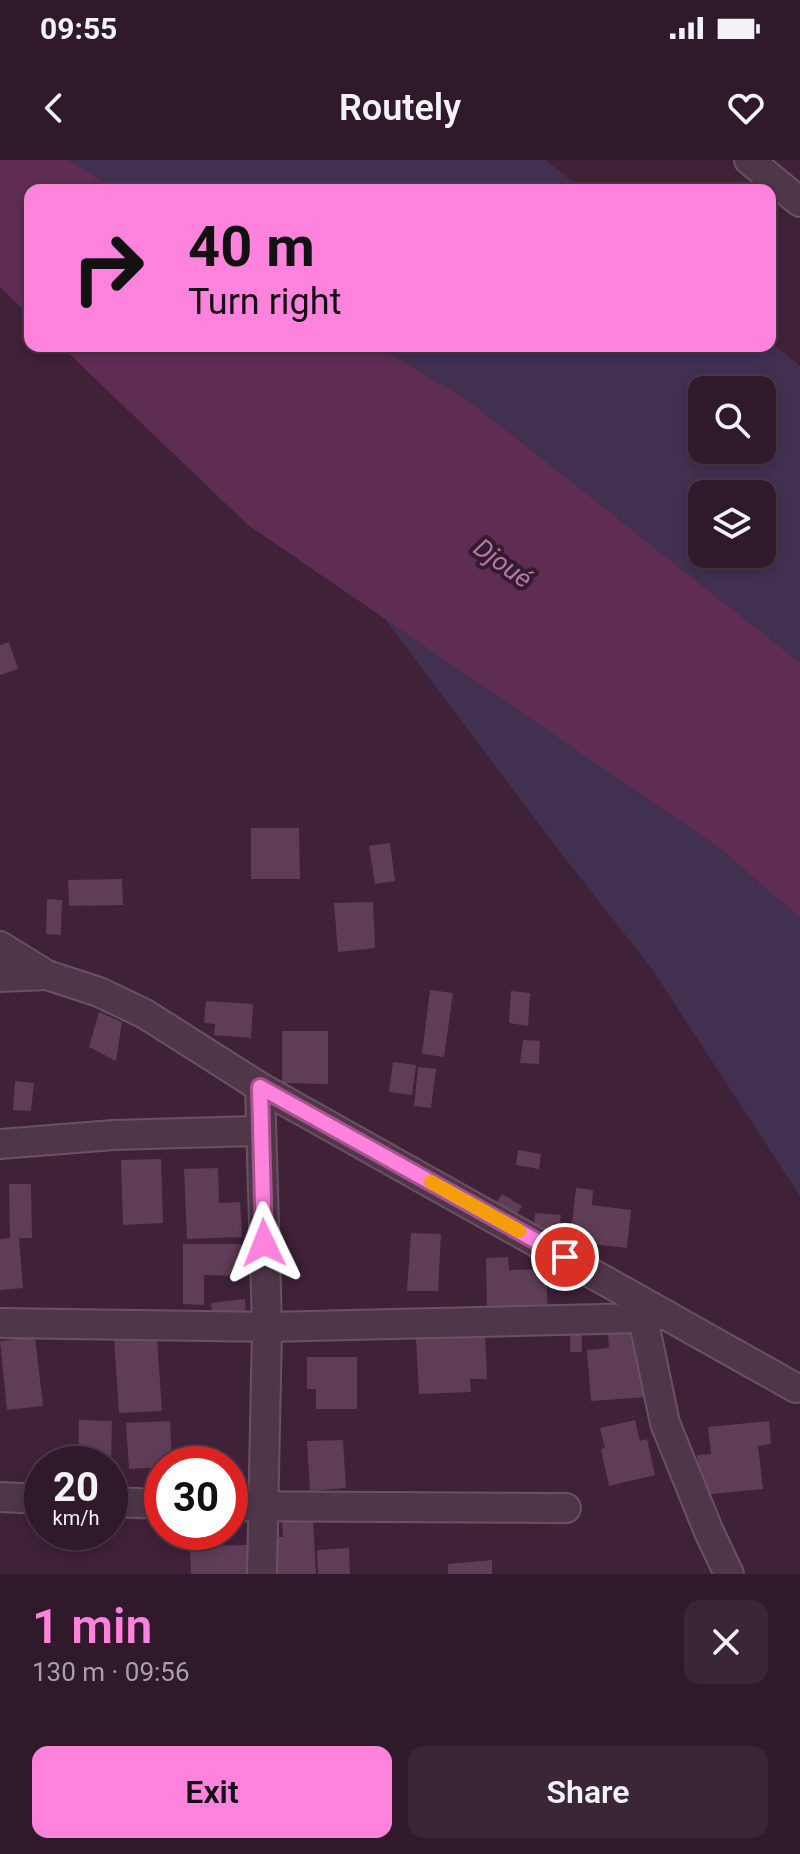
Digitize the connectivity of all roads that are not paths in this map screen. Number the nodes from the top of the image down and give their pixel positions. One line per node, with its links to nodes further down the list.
1 (749, 160): 2 (street)
2 (800, 202)
3 (0, 946): 4 (street)
4 (47, 975): 5 (street); 6 (street)
5 (0, 977)
6 (260, 1087): 7 (street); 9 (street)
7 (260, 1131): 8 (street); 11 (street)
8 (0, 1144)
9 (654, 1316): 11 (street); 12 (street); 19 (street)
10 (0, 1323): 11 (street)
11 (267, 1327): 16 (street)
12 (796, 1388)
13 (0, 1497): 14 (street)
14 (24, 1498)
15 (248, 1507): 16 (street)
16 (262, 1507): 17 (street); 18 (street)
17 (566, 1508)
18 (262, 1574)
19 (729, 1574)

